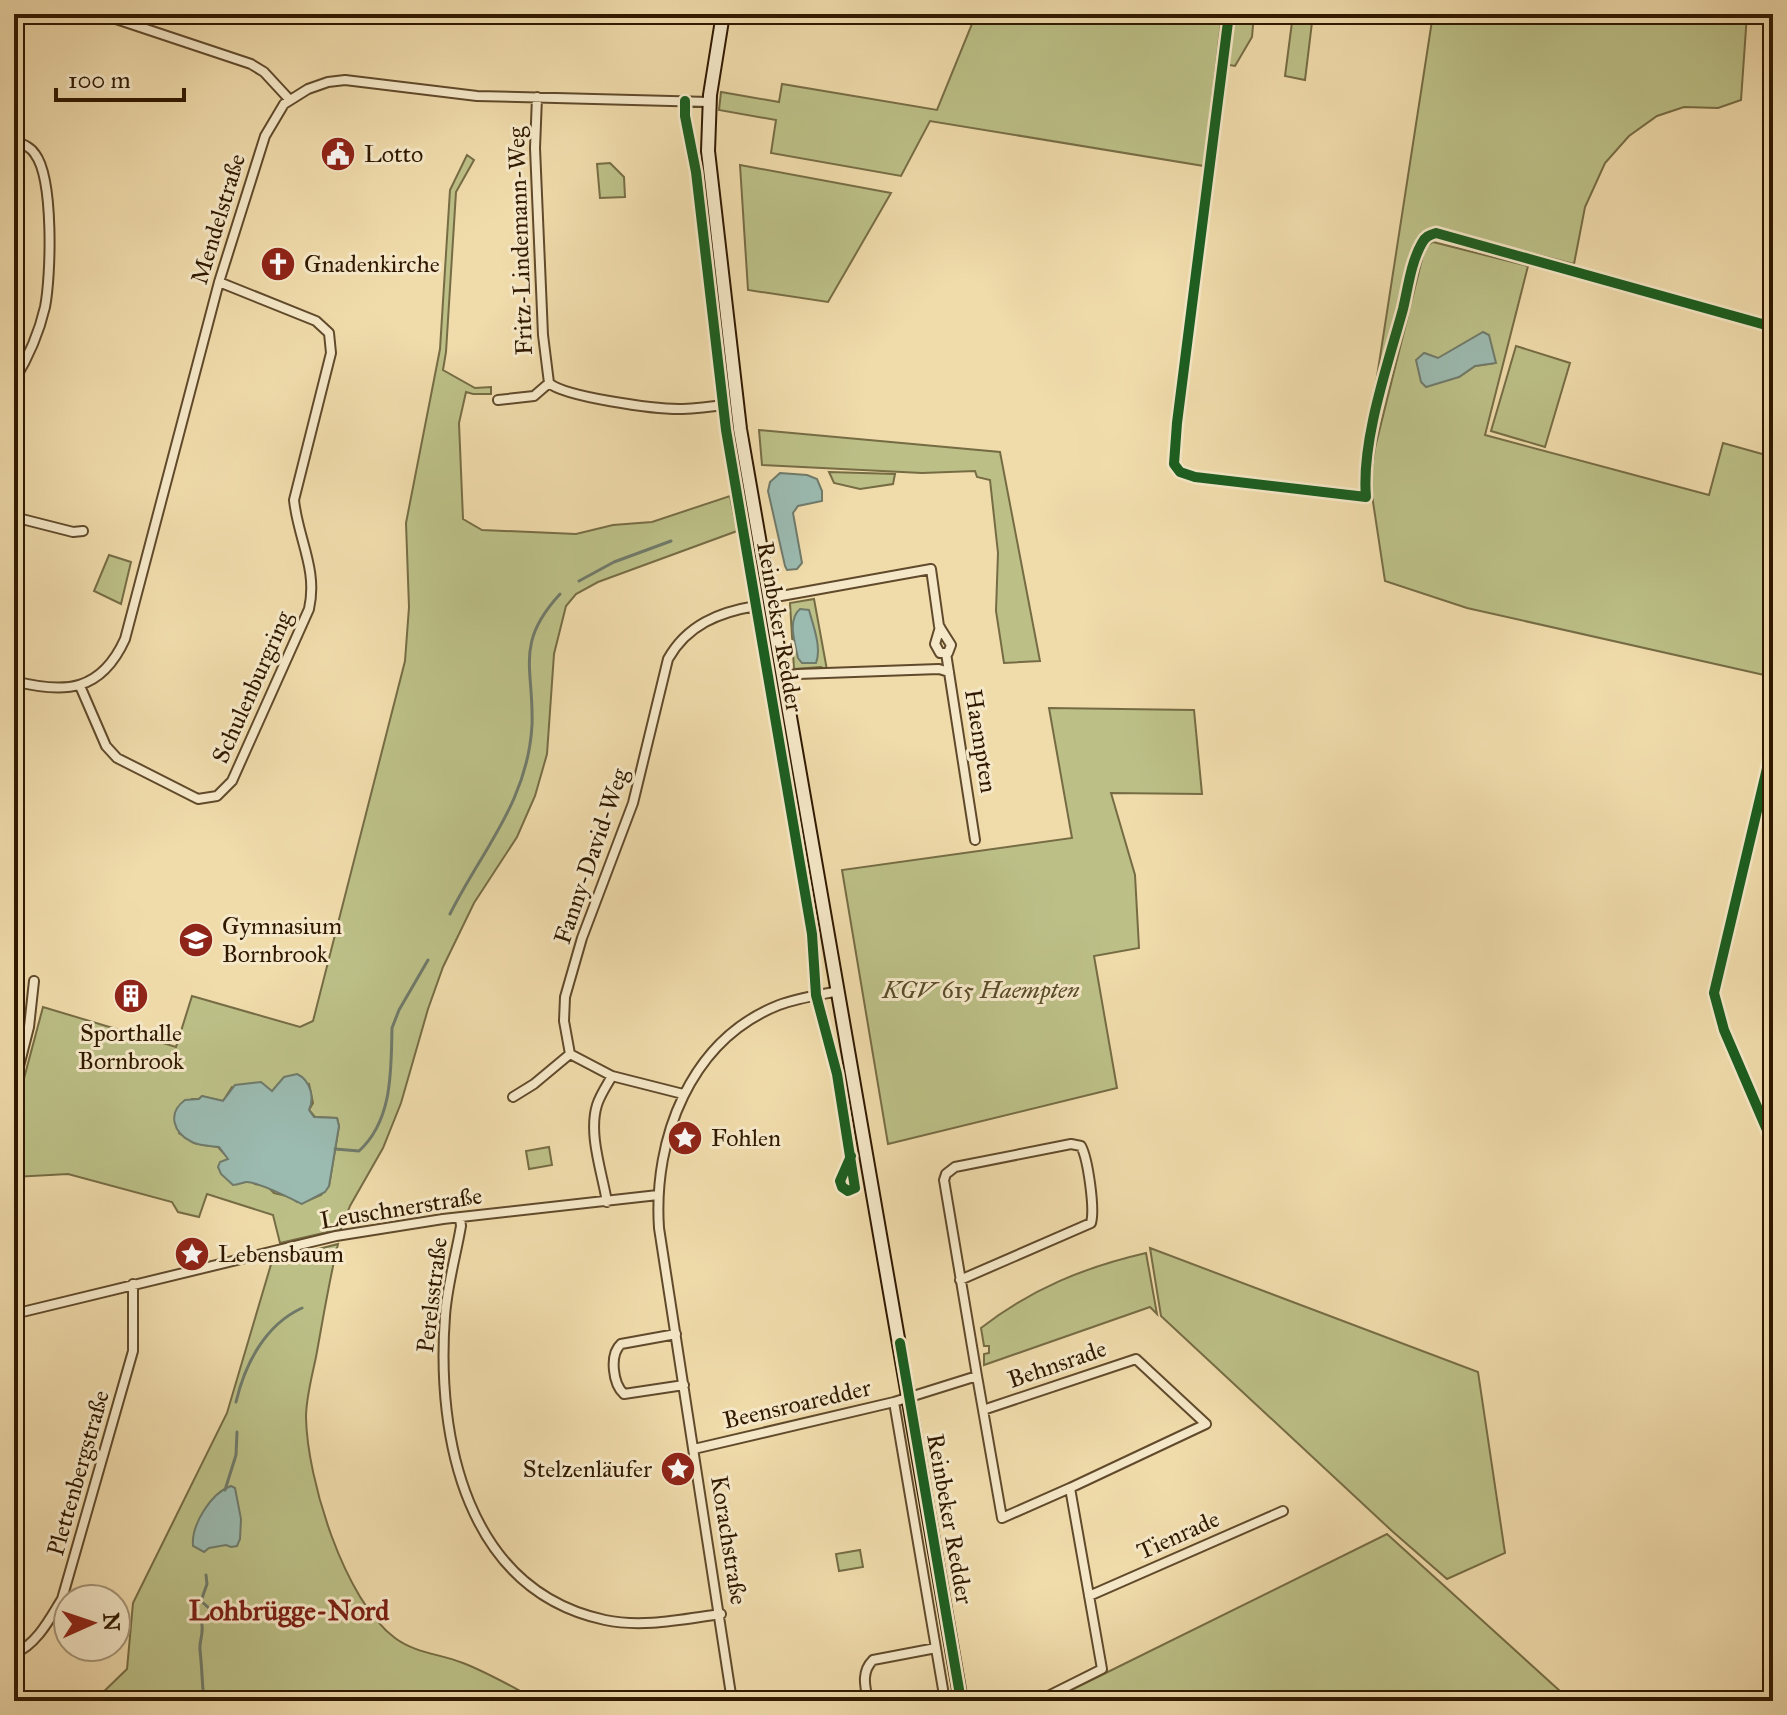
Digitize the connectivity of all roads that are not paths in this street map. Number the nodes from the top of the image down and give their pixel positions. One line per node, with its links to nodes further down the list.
1 (101, 14): 4 (street)
2 (723, 14): 6 (main road, Reinbeker Redder)
3 (537, 97): 4 (street); 5 (street); 10 (street, Fritz-Lindemann-Weg)
4 (289, 99): 8 (street, Mendelstraße)
5 (685, 101): 6 (street); 12 (street, Reinbeker Redder)
6 (709, 102): 15 (main road, Reinbeker Redder)
7 (14, 141): 9 (street)
8 (219, 282): 22 (street, Mendelstraße); 22 (street, Schulenburgring)
9 (14, 381)
10 (549, 383): 11 (street, Fritz-Lindemann-Weg); 12 (street, Fritz-Lindemann-Weg)
11 (498, 400)
12 (723, 405): 16 (street, Reinbeker Redder)
13 (14, 517): 14 (street)
14 (83, 531)
15 (770, 598): 17 (street); 20 (main road, Reinbeker Redder)
16 (756, 606): 26 (street, Reinbeker Redder); 27 (street, Fanny-David-Weg)
17 (939, 626): 18 (street); 18 (street)
18 (946, 653): 19 (street)
19 (949, 672): 20 (street, Haempten); 23 (street, Haempten)
20 (784, 676): 25 (main road, Reinbeker Redder)
21 (14, 681): 22 (street)
22 (80, 686)
23 (975, 840)
24 (34, 981): 29 (street)
25 (839, 991): 26 (street, Korachstraße); 42 (main road, Reinbeker Redder)
26 (816, 995): 30 (street, Korachstraße); 32 (street, Reinbeker Redder)
27 (570, 1054): 28 (street); 31 (street)
28 (612, 1076): 30 (street); 34 (street)
29 (14, 1086)
30 (683, 1094): 33 (street, Korachstraße)
31 (513, 1097)
32 (851, 1156)
33 (658, 1195): 34 (street, Leuschnerstraße); 39 (street, Korachstraße)
34 (607, 1202): 35 (street, Leuschnerstraße)
35 (460, 1218): 37 (street, Leuschnerstraße); 49 (street, Perelsstraße)
36 (960, 1280): 36 (street); 40 (street)
37 (133, 1284): 38 (street, Leuschnerstraße); 51 (street, Plettenbergstraße)
38 (14, 1314)
39 (676, 1334): 41 (street, Korachstraße); 41 (street)
40 (977, 1376): 42 (street, Behnsrade); 44 (street, Behnsrade)
41 (684, 1385): 45 (street, Korachstraße)
42 (909, 1397): 43 (street, Beensroaredder); 55 (main road, Reinbeker Redder)
43 (894, 1402): 45 (street, Beensroaredder); 50 (street, Reinbeker Redder)
44 (983, 1410): 46 (street, Behnsrade); 46 (street, Behnsrade)
45 (694, 1449): 49 (street, Korachstraße)
46 (1070, 1488): 48 (street)
47 (1283, 1511): 48 (street, Tienrade)
48 (1089, 1596): 56 (street)
49 (721, 1614): 52 (street, Korachstraße)
50 (936, 1648): 53 (street); 54 (street, Reinbeker Redder)
51 (14, 1654)
52 (732, 1701)
53 (868, 1701)
54 (945, 1701)
55 (961, 1701)
56 (1038, 1701)

